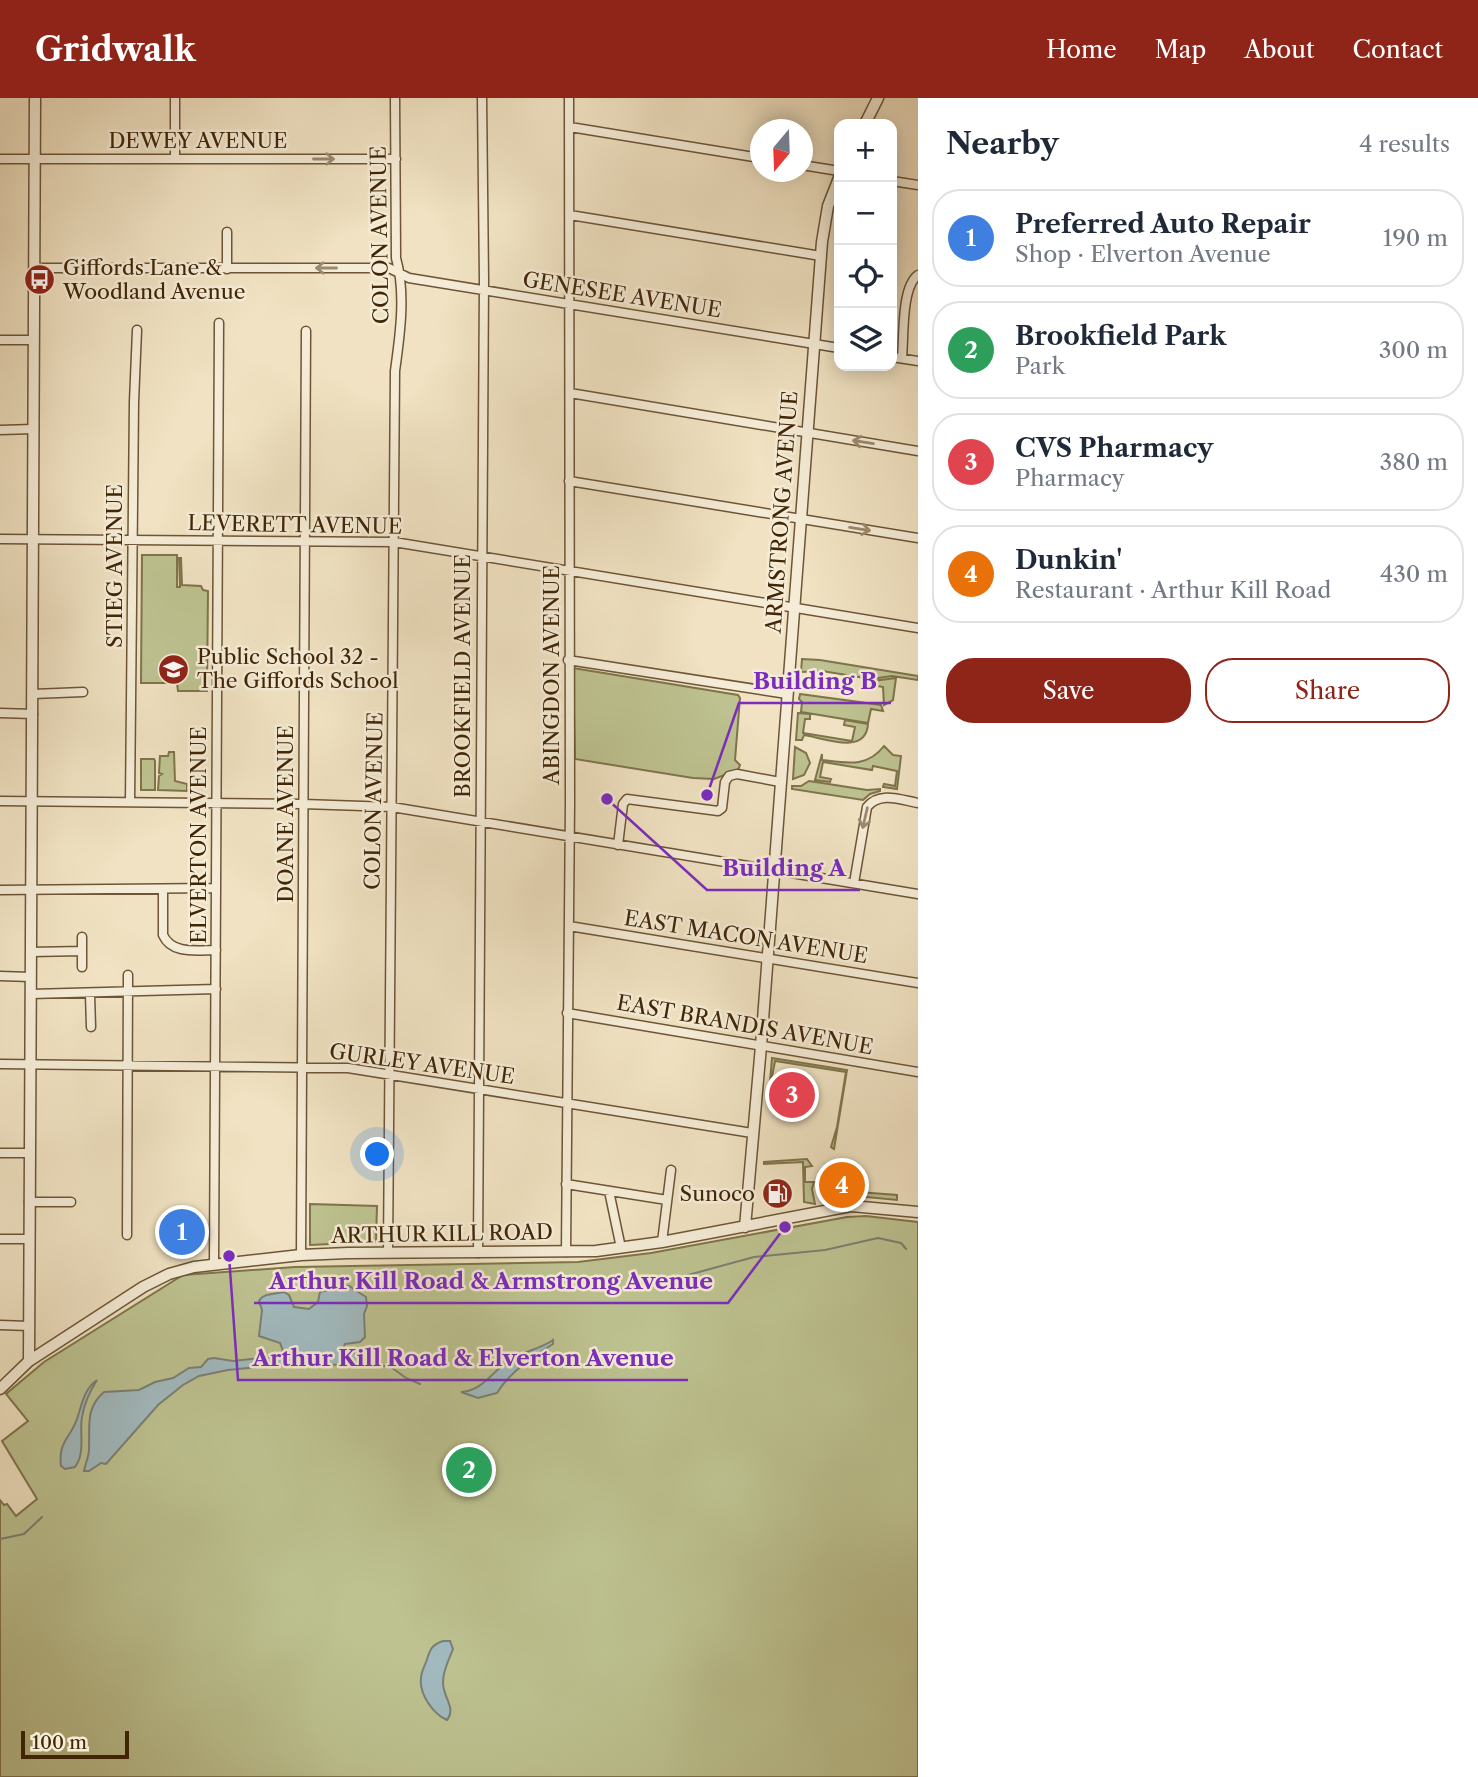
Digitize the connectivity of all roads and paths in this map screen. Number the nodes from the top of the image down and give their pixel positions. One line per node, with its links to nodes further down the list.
1 (35, 98): 10 (street)
2 (175, 98): 12 (street)
3 (395, 98): 13 (street, COLON AVENUE)
4 (482, 98): 26 (street, BROOKFIELD AVENUE)
5 (569, 98): 8 (street, ABINGDON AVENUE)
6 (878, 98): 7 (street)
7 (868, 119)
8 (570, 127): 9 (street); 19 (street, ABINGDON AVENUE)
9 (750, 156)
10 (35, 158): 11 (street, DEWEY AVENUE); 12 (street, DEWEY AVENUE); 22 (street)
11 (0, 159)
12 (175, 159): 13 (street, DEWEY AVENUE, one-way to 13)
13 (396, 159): 24 (street, COLON AVENUE)
14 (813, 167): 15 (street)
15 (834, 170)
16 (837, 182): 21 (street, ARMSTRONG AVENUE)
17 (897, 182): 18 (street)
18 (918, 185)
19 (570, 215): 21 (street); 27 (street, ABINGDON AVENUE)
20 (227, 232): 23 (street)
21 (821, 256): 33 (street, ARMSTRONG AVENUE)
22 (35, 268): 23 (street, GENESEE AVENUE); 32 (street)
23 (226, 269): 24 (street, GENESEE AVENUE, one-way to 23)
24 (400, 274): 26 (street, GENESEE AVENUE); 51 (street, COLON AVENUE)
25 (918, 275): 36 (street)
26 (484, 290): 27 (street, GENESEE AVENUE); 52 (street, BROOKFIELD AVENUE)
27 (570, 304): 33 (street, GENESEE AVENUE); 38 (street, ABINGDON AVENUE)
28 (219, 323): 49 (street, ELVERTON AVENUE)
29 (137, 330): 48 (street, STIEG AVENUE)
30 (306, 331): 50 (street, DOANE AVENUE)
31 (0, 341): 32 (street)
32 (34, 341): 39 (street)
33 (814, 344): 34 (street, GENESEE AVENUE); 41 (street, ARMSTRONG AVENUE)
34 (834, 347)
35 (897, 358): 36 (street)
36 (902, 358): 37 (street)
37 (918, 361)
38 (569, 393): 41 (street); 43 (street, ABINGDON AVENUE)
39 (34, 429): 40 (street); 47 (street)
40 (0, 430)
41 (807, 432): 42 (street, one-way to 41); 44 (street, ARMSTRONG AVENUE)
42 (918, 451)
43 (569, 481): 44 (street); 53 (street, ABINGDON AVENUE)
44 (801, 519): 45 (street, one-way to 45); 54 (street, ARMSTRONG AVENUE)
45 (918, 538)
46 (0, 539): 47 (street, LEVERETT AVENUE)
47 (33, 539): 48 (street, LEVERETT AVENUE); 58 (street)
48 (132, 540): 49 (street, LEVERETT AVENUE); 65 (street, STIEG AVENUE)
49 (219, 540): 50 (street, LEVERETT AVENUE); 66 (street, ELVERTON AVENUE)
50 (306, 541): 51 (street, LEVERETT AVENUE); 68 (street, DOANE AVENUE)
51 (394, 542): 52 (street, LEVERETT AVENUE); 69 (street, COLON AVENUE)
52 (482, 555): 53 (street, LEVERETT AVENUE); 70 (street, BROOKFIELD AVENUE)
53 (569, 570): 54 (street, LEVERETT AVENUE); 56 (street, ABINGDON AVENUE)
54 (794, 607): 55 (street, LEVERETT AVENUE); 59 (street, ARMSTRONG AVENUE)
55 (918, 628)
56 (568, 660): 59 (street); 71 (street, ABINGDON AVENUE)
57 (83, 692): 58 (street)
58 (33, 694): 61 (street)
59 (787, 694): 62 (street, ARMSTRONG AVENUE)
60 (0, 713): 61 (street)
61 (33, 713): 64 (street)
62 (780, 782): 72 (street); 73 (street, ARMSTRONG AVENUE)
63 (0, 801): 64 (street)
64 (32, 802): 65 (street); 78 (street)
65 (130, 802): 66 (street)
66 (217, 803): 68 (street); 75 (street, ELVERTON AVENUE)
67 (918, 803): 74 (street, one-way to 74)
68 (303, 804): 69 (street); 102 (street, DOANE AVENUE)
69 (392, 807): 70 (street); 104 (street, COLON AVENUE)
70 (480, 823): 71 (street); 105 (street, BROOKFIELD AVENUE)
71 (569, 837): 72 (street); 80 (street, ABINGDON AVENUE)
72 (618, 845): 73 (street)
73 (773, 870): 74 (street); 85 (street, ARMSTRONG AVENUE)
74 (854, 883): 79 (street)
75 (216, 888): 76 (street); 82 (street, ELVERTON AVENUE)
76 (163, 889): 78 (street); 82 (street)
77 (0, 890): 78 (street)
78 (31, 890): 84 (street)
79 (918, 894)
80 (569, 926): 85 (street, EAST MACON AVENUE); 95 (street, ABINGDON AVENUE)
81 (82, 937): 83 (street)
82 (216, 950): 91 (street, ELVERTON AVENUE)
83 (82, 951): 84 (street); 86 (street)
84 (31, 952): 89 (street)
85 (766, 958): 90 (street, EAST MACON AVENUE); 97 (street, ARMSTRONG AVENUE)
86 (82, 967)
87 (128, 975): 92 (street)
88 (0, 976): 89 (street)
89 (31, 976): 94 (street)
90 (918, 983)
91 (216, 989): 92 (street); 101 (street, ELVERTON AVENUE)
92 (128, 992): 93 (street); 100 (street)
93 (90, 993): 94 (street); 96 (street)
94 (31, 994): 99 (street)
95 (567, 1013): 97 (street, EAST BRANDIS AVENUE); 106 (street, ABINGDON AVENUE)
96 (90, 1027)
97 (761, 1046): 103 (street, EAST BRANDIS AVENUE); 107 (street, ARMSTRONG AVENUE)
98 (0, 1065): 99 (street, GURLEY AVENUE)
99 (30, 1065): 100 (street, GURLEY AVENUE); 109 (street)
100 (129, 1065): 101 (street, GURLEY AVENUE); 118 (street)
101 (214, 1067): 102 (street, GURLEY AVENUE); 127 (street, ELVERTON AVENUE)
102 (302, 1067): 104 (street, GURLEY AVENUE); 126 (street, DOANE AVENUE)
103 (918, 1072)
104 (389, 1073): 105 (street, GURLEY AVENUE); 124 (street, COLON AVENUE)
105 (477, 1088): 106 (street, GURLEY AVENUE); 125 (street, BROOKFIELD AVENUE)
106 (567, 1104): 107 (street, GURLEY AVENUE); 111 (street, ABINGDON AVENUE)
107 (752, 1133): 117 (street, ARMSTRONG AVENUE)
108 (0, 1153): 109 (street)
109 (29, 1153): 114 (street)
110 (671, 1170): 113 (street)
111 (566, 1184): 112 (street); 123 (street, ABINGDON AVENUE)
112 (609, 1191): 113 (street); 122 (street)
113 (667, 1200): 121 (street)
114 (29, 1202): 115 (street); 120 (street)
115 (71, 1202)
116 (918, 1212): 117 (street, ARTHUR KILL ROAD)
117 (744, 1227): 121 (street, ARTHUR KILL ROAD)
118 (127, 1235)
119 (0, 1239): 120 (street)
120 (29, 1239): 129 (street)
121 (662, 1242): 122 (street, ARTHUR KILL ROAD)
122 (621, 1248): 123 (street, ARTHUR KILL ROAD)
123 (566, 1252): 125 (street, ARTHUR KILL ROAD)
124 (388, 1253): 125 (street, ARTHUR KILL ROAD); 126 (street, ARTHUR KILL ROAD)
125 (478, 1253)
126 (300, 1255): 127 (street, ARTHUR KILL ROAD)
127 (214, 1264): 130 (street, ARTHUR KILL ROAD)
128 (0, 1325): 129 (street)
129 (29, 1326): 130 (street)
130 (29, 1361): 131 (street, ARTHUR KILL ROAD)
131 (0, 1389)

